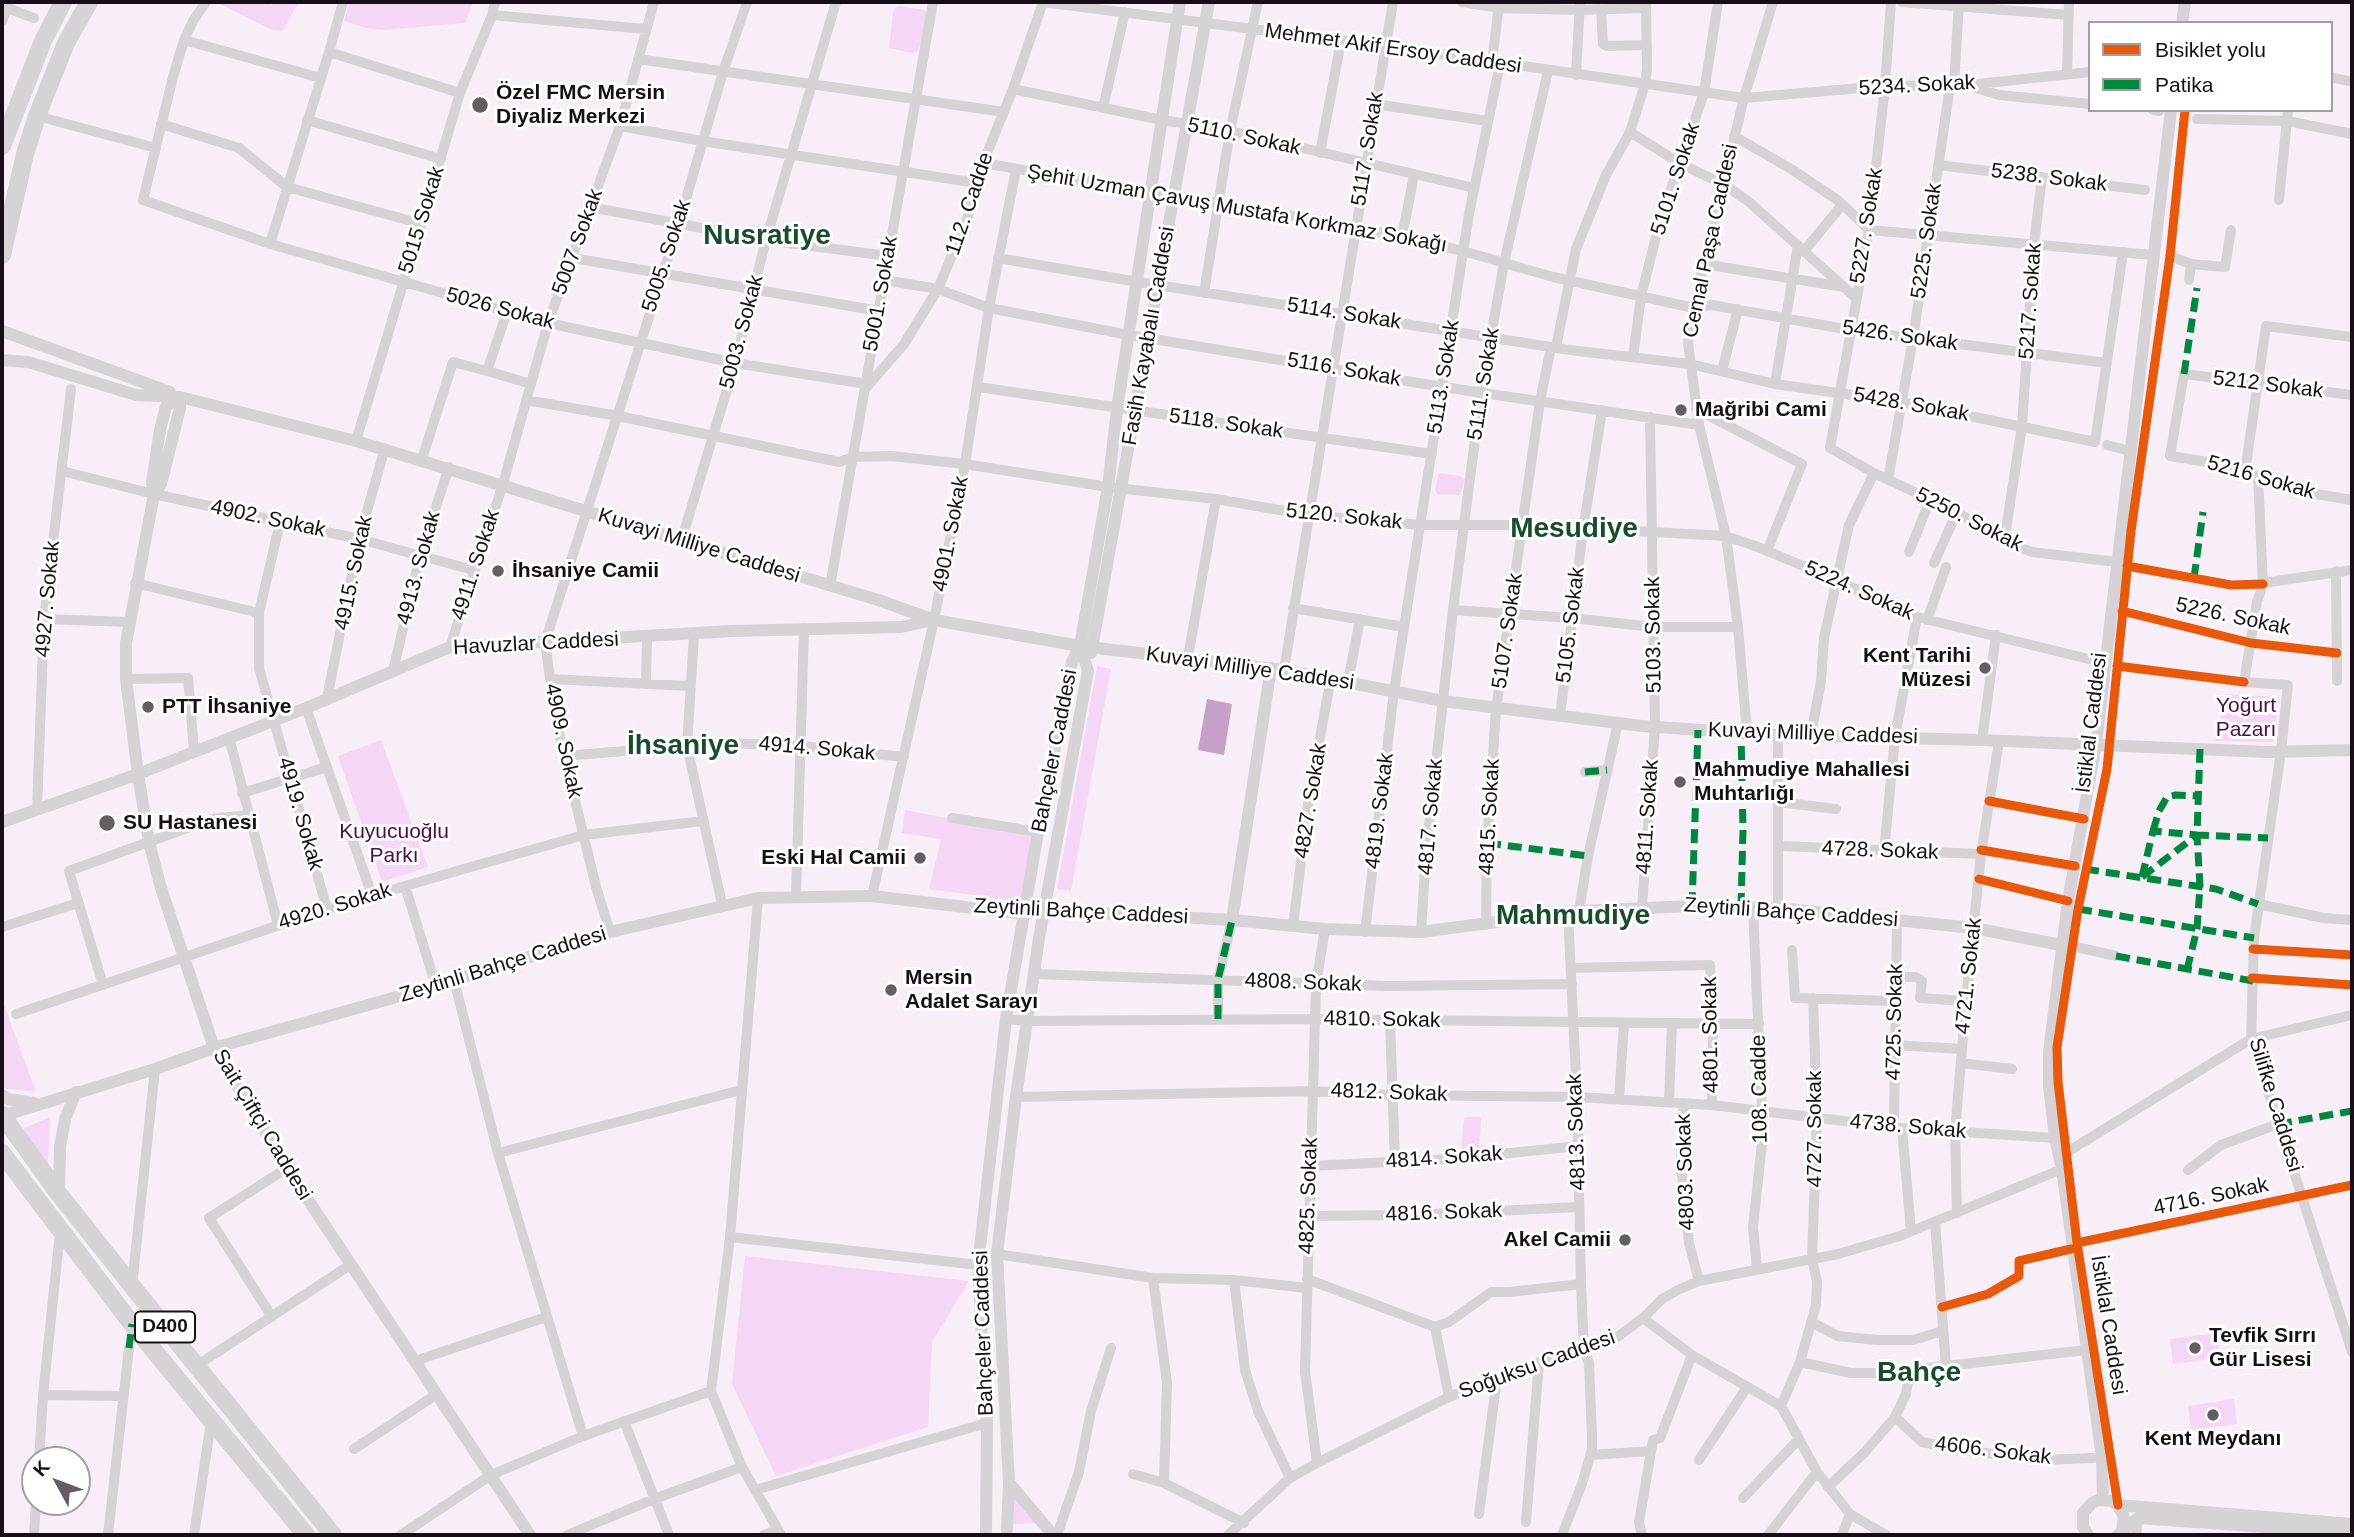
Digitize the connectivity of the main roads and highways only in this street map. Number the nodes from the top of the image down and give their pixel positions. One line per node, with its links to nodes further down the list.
1 (63, 2): 3 (highway)
2 (89, 2): 4 (highway)
3 (2, 146)
4 (2, 255)
5 (2, 1116): 9 (highway, D400)
6 (2, 1153): 7 (highway, D400)
7 (8, 1173): 8 (highway, D400)
8 (306, 1535)
9 (333, 1535)

